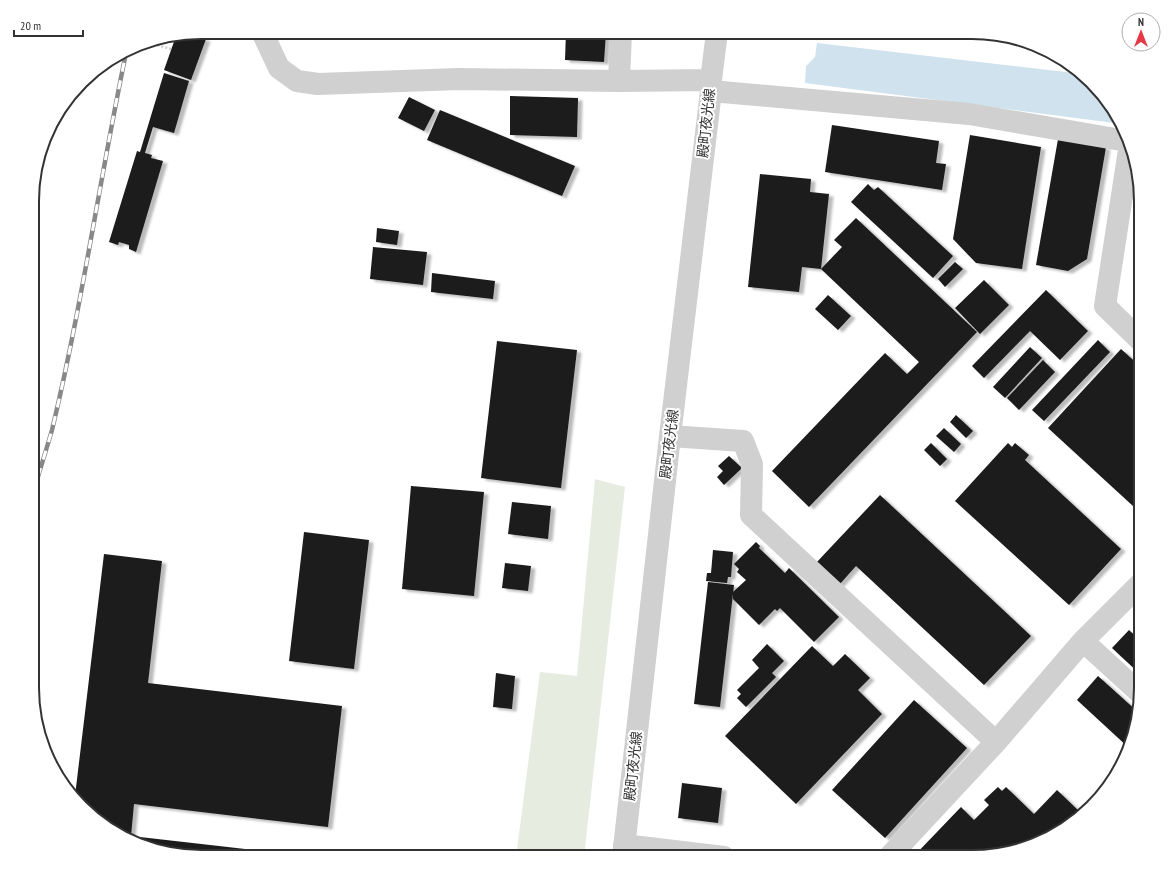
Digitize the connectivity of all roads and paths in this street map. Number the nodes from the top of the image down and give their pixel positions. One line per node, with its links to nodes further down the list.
1 (265, 39): 6 (street)
2 (620, 39): 6 (street)
3 (716, 39): 7 (street, 殿町夜光線)
4 (158, 45): 5 (path)
5 (171, 49)
6 (620, 82): 7 (street)
7 (711, 86): 8 (street); 11 (street, 殿町夜光線)
8 (1122, 140)
9 (1128, 158): 10 (street)
10 (1134, 334)
11 (670, 436): 15 (street); 16 (street, 殿町夜光線)
12 (1134, 590): 13 (street)
13 (1083, 641): 14 (street); 15 (street)
14 (1134, 688)
15 (996, 742): 17 (street)
16 (623, 850)
17 (896, 850)

